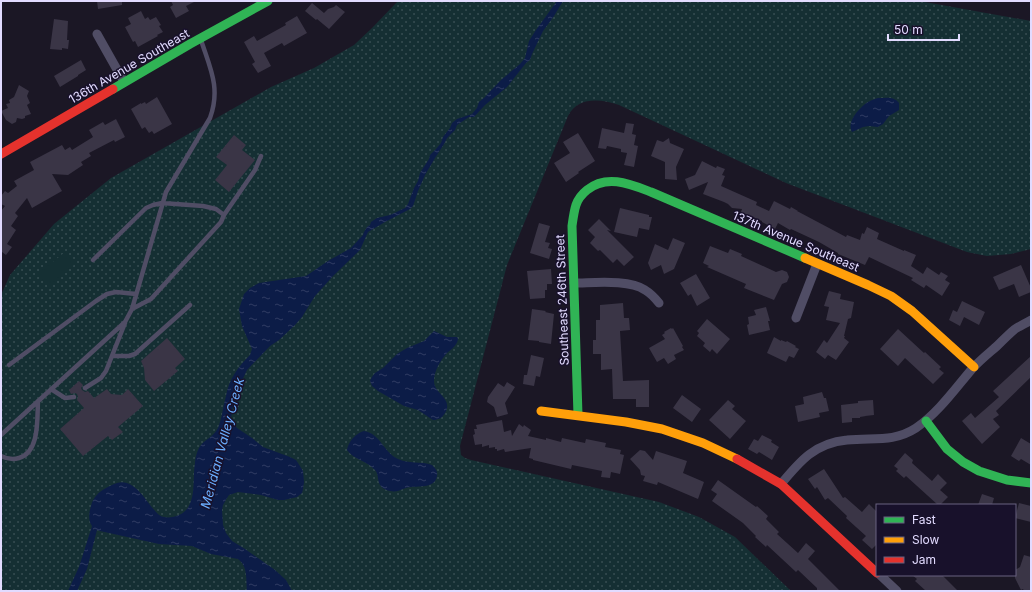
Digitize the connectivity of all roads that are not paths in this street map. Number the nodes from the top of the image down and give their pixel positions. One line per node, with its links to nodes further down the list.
1 (268, 1): 3 (street, 136th Avenue Southeast)
2 (97, 34): 4 (street)
3 (200, 38): 4 (street, 136th Avenue Southeast); 8 (lane)
4 (124, 82): 5 (street, 136th Avenue Southeast)
5 (1, 153)
6 (261, 156): 9 (lane)
7 (588, 188): 11 (street, 137th Avenue Southeast); 12 (street, Southeast 246th Street)
8 (162, 203): 9 (lane); 10 (lane); 13 (lane)
9 (224, 215): 16 (lane)
10 (92, 260)
11 (817, 264): 17 (street); 22 (street, 137th Avenue Southeast)
12 (574, 284): 14 (street); 28 (street, Southeast 246th Street)
13 (136, 294): 16 (lane); 21 (lane)
14 (659, 303)
15 (190, 305): 20 (lane)
16 (132, 310): 19 (lane)
17 (796, 318)
18 (1031, 320): 22 (street)
19 (125, 322): 20 (lane); 24 (lane)
20 (112, 356): 23 (lane)
21 (9, 365)
22 (974, 367): 29 (street)
23 (85, 388)
24 (51, 389): 25 (lane); 26 (lane)
25 (74, 397)
26 (38, 401): 30 (lane); 31 (lane)
27 (541, 411): 28 (street)
28 (578, 415): 33 (street)
29 (926, 421): 32 (street); 33 (street)
30 (1, 435)
31 (1, 456)
32 (1031, 483)
33 (781, 484): 34 (street)
34 (876, 571)
35 (881, 576): 36 (street)
36 (897, 591)

